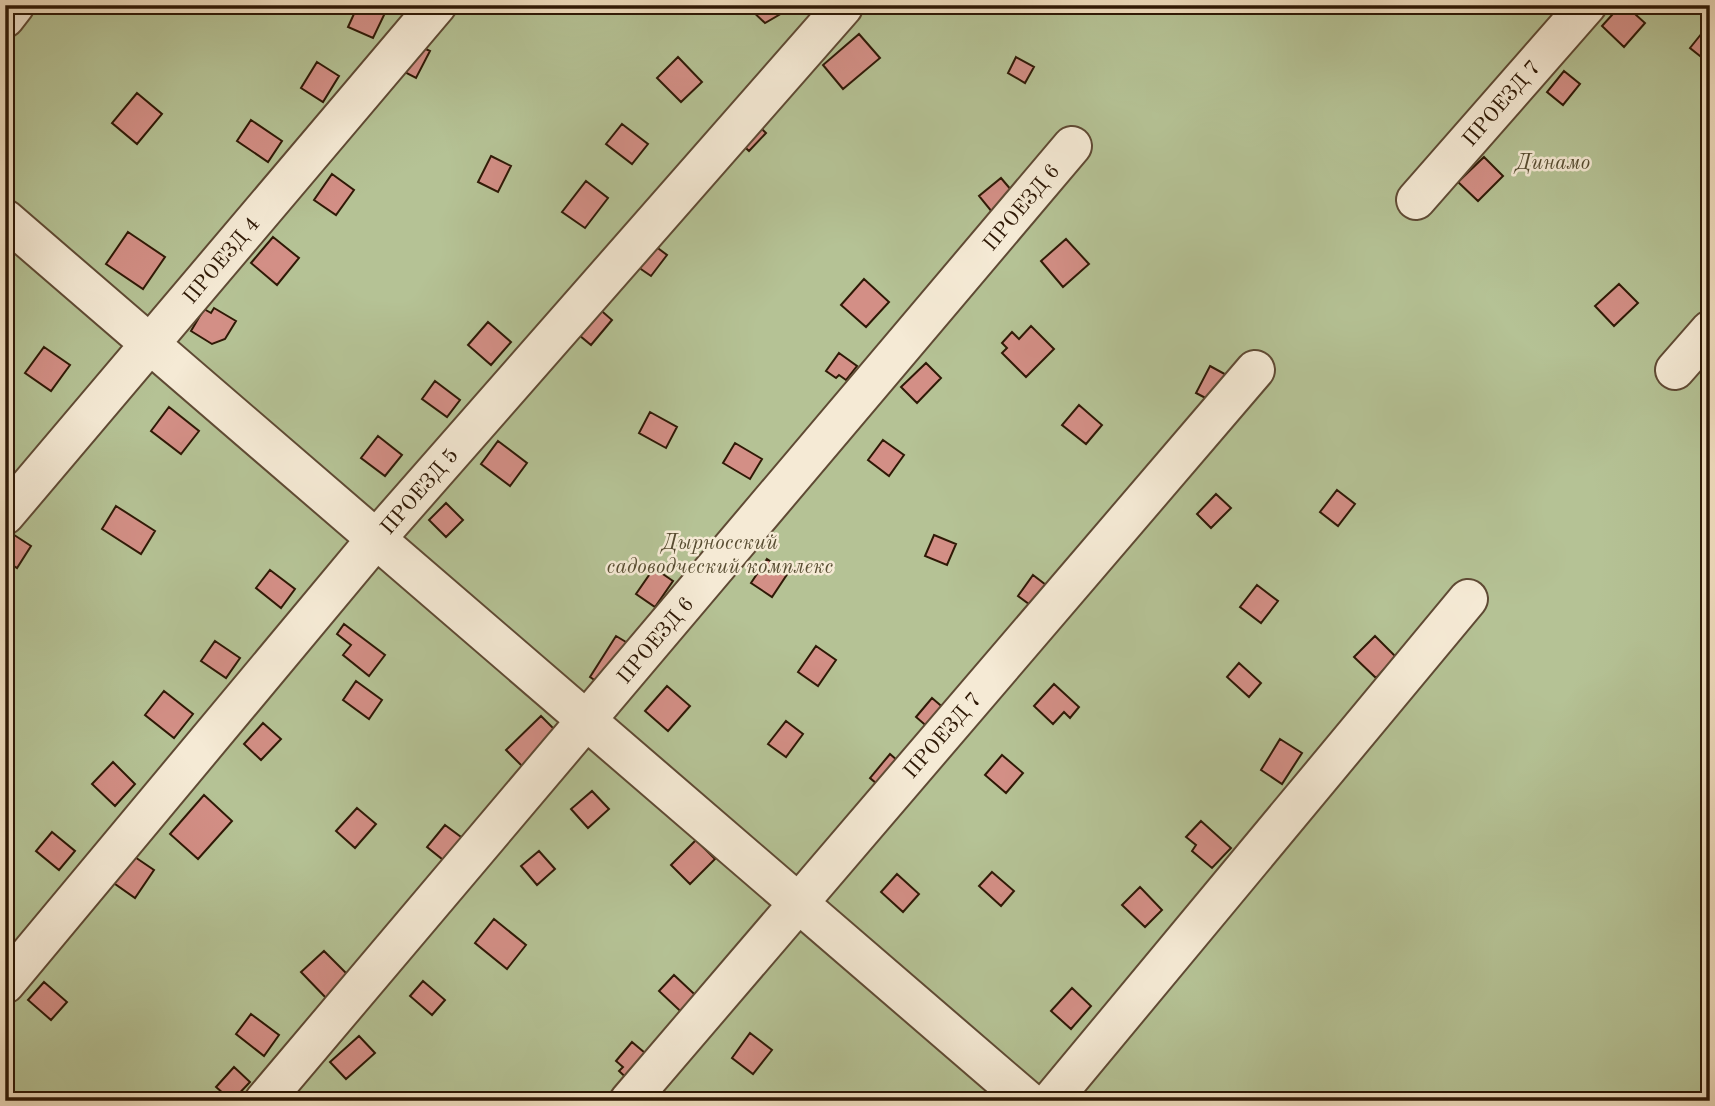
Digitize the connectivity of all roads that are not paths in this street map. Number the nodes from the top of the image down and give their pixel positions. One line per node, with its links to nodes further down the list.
1 (15, 5): 5 (street)
2 (437, 5): 10 (street, ПРОЕЗД 4)
3 (1587, 5): 7 (street, ПРОЕЗД 7)
4 (843, 7): 14 (street, ПРОЕЗД 5)
5 (5, 18)
6 (1072, 146): 16 (street, ПРОЕЗД 6)
7 (1416, 200)
8 (5, 219): 10 (street)
9 (1710, 330): 12 (street)
10 (150, 344): 13 (street, ПРОЕЗД 4); 14 (street)
11 (1255, 370): 17 (street, ПРОЕЗД 7)
12 (1675, 370)
13 (5, 515)
14 (376, 539): 16 (street); 18 (street, ПРОЕЗД 5)
15 (1468, 599): 22 (street)
16 (587, 721): 17 (street); 19 (street, ПРОЕЗД 6)
17 (798, 903): 20 (street, ПРОЕЗД 7); 21 (street)
18 (5, 984)
19 (264, 1101)
20 (629, 1101)
21 (1028, 1101)
22 (1051, 1101)

